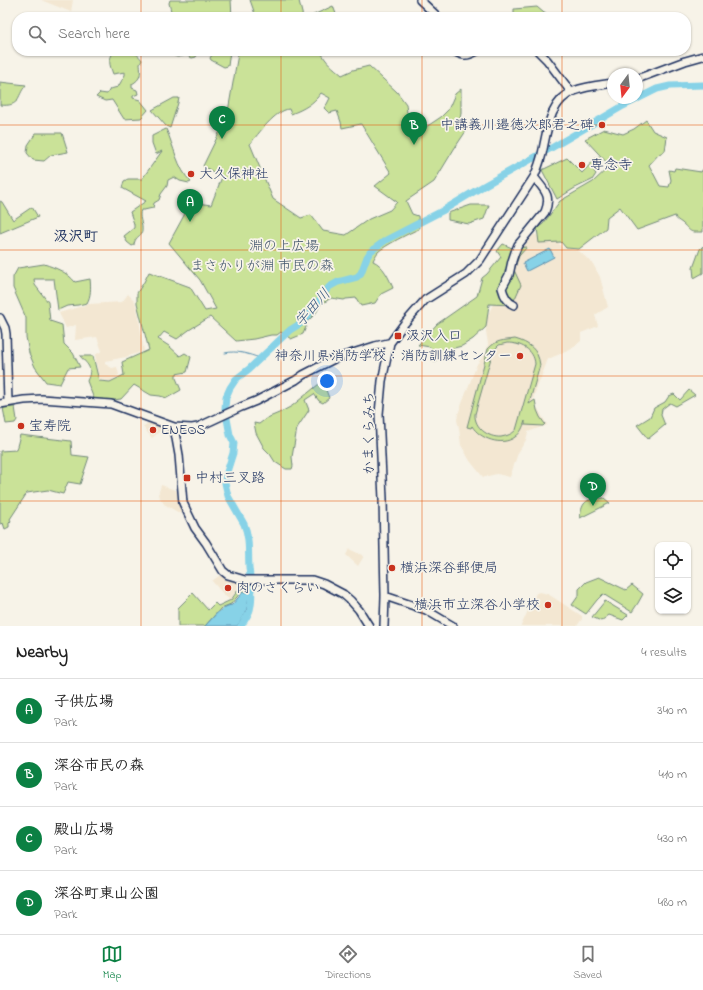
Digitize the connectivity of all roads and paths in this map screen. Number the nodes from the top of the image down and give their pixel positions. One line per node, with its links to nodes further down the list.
1 (420, 0): 2 (street)
2 (433, 12)
3 (543, 56): 7 (street)
4 (703, 56): 5 (street)
5 (643, 77)
6 (607, 84): 7 (street, かまくらみち)
7 (571, 92): 8 (street, かまくらみち)
8 (534, 177): 9 (street); 11 (street, かまくらみち)
9 (514, 305)
10 (0, 318): 12 (street)
11 (390, 344): 14 (street); 15 (street, かまくらみち)
12 (8, 402): 13 (street); 14 (street)
13 (0, 404)
14 (174, 427): 16 (street)
15 (385, 596): 17 (street, かまくらみち); 18 (street)
16 (369, 626)
17 (384, 626)
18 (453, 626)

